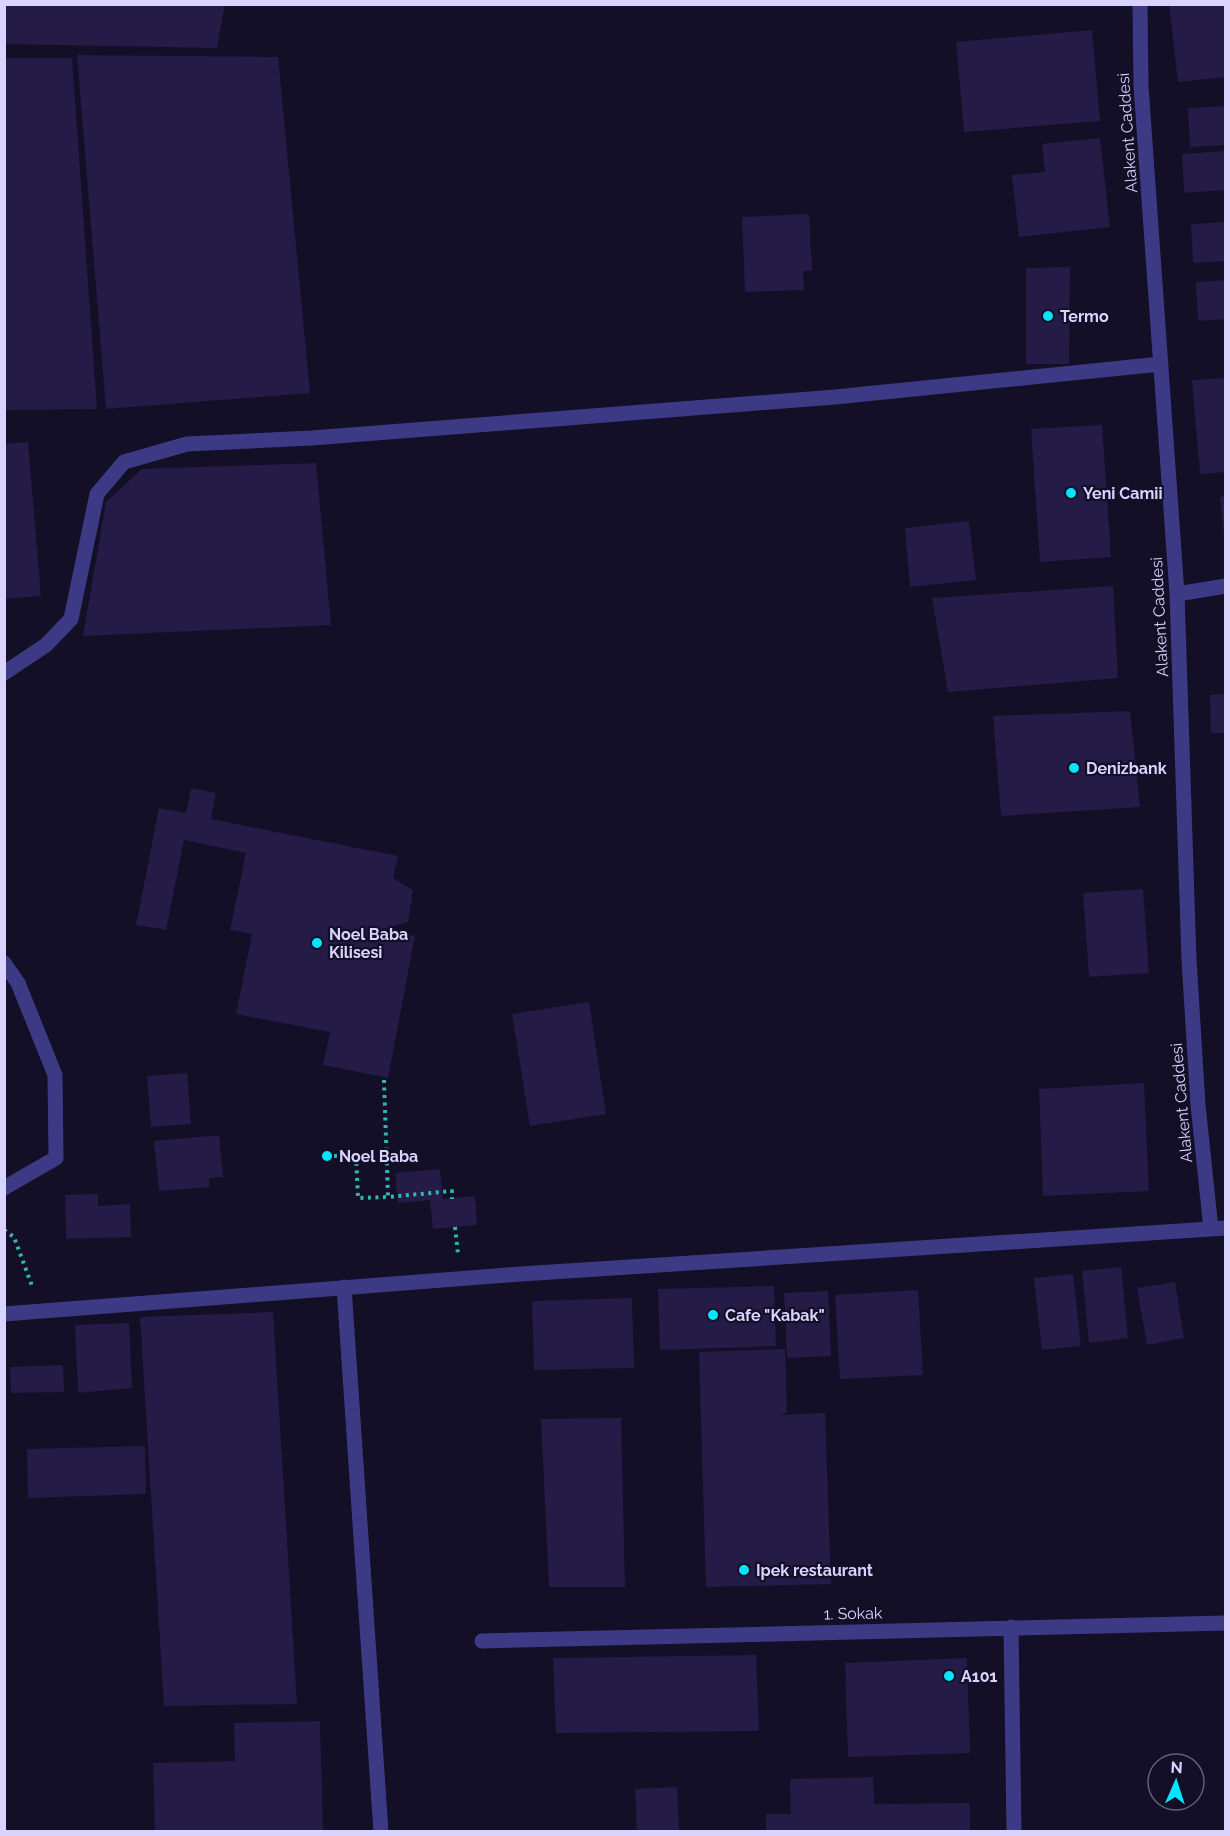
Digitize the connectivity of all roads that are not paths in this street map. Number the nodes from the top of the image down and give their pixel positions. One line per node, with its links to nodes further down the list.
1 (1140, 4): 2 (street, Alakent Caddesi)
2 (1161, 364): 4 (street, Alakent Caddesi); 5 (street)
3 (1226, 586): 4 (street)
4 (1177, 594): 8 (street, Alakent Caddesi)
5 (4, 673)
6 (4, 963): 7 (street)
7 (4, 1188)
8 (1218, 1228): 9 (street)
9 (344, 1287): 10 (street); 14 (street)
10 (4, 1314)
11 (1226, 1623): 12 (street, 1. Sokak)
12 (1011, 1627): 13 (street, 1. Sokak); 15 (street)
13 (482, 1641)
14 (381, 1832)
15 (1014, 1832)

